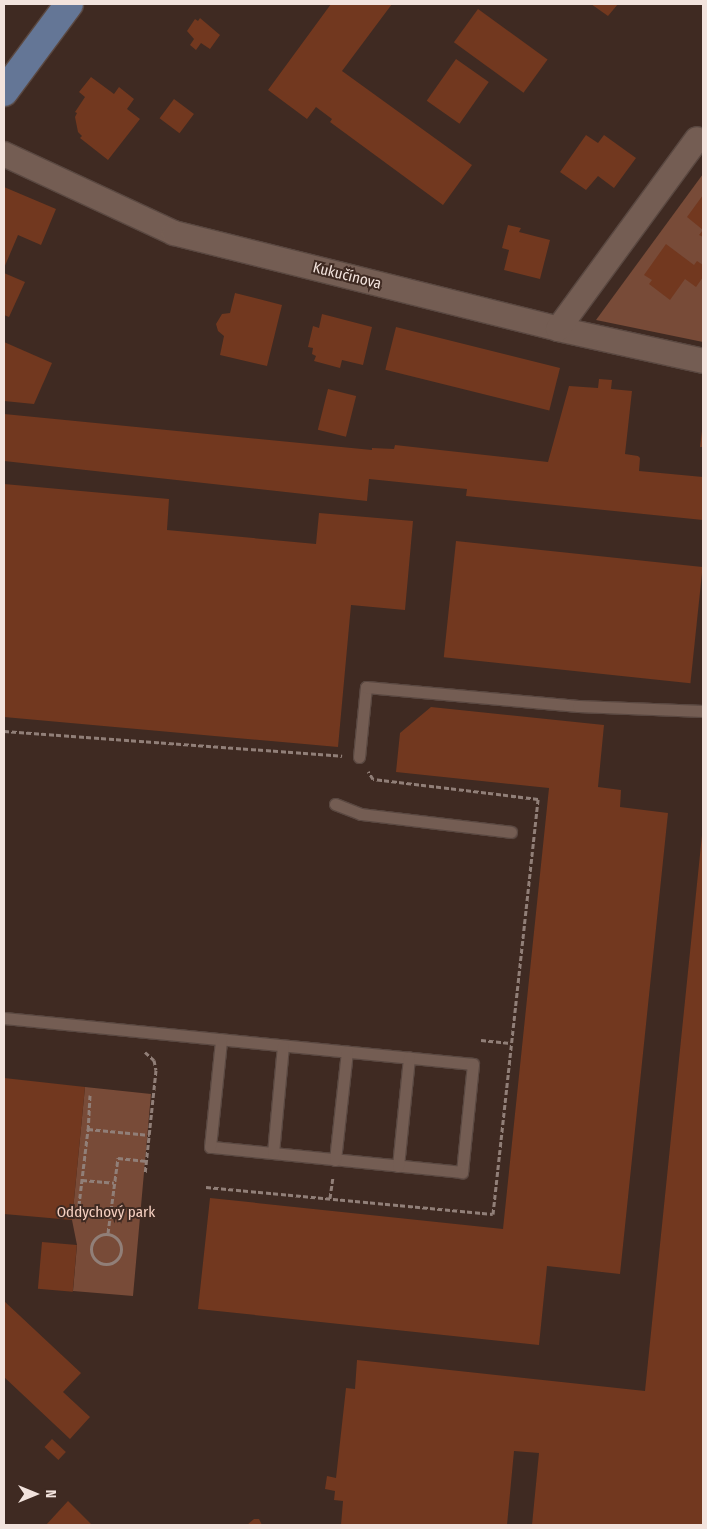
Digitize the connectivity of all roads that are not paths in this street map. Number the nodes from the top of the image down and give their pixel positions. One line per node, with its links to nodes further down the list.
1 (69, 4): 2 (main road)
2 (4, 92)
3 (697, 139): 5 (street)
4 (4, 154): 5 (street, Kukučínova)
5 (558, 329): 6 (street, Kukučínova)
6 (703, 361)
7 (703, 711): 8 (lane)
8 (359, 757)
9 (335, 804): 10 (lane)
10 (511, 832)
11 (4, 1018): 12 (lane)
12 (221, 1040): 13 (lane); 16 (lane)
13 (283, 1046): 14 (lane); 16 (lane)
14 (347, 1052): 15 (lane); 17 (lane)
15 (409, 1058): 18 (lane); 18 (lane)
16 (273, 1153): 17 (lane)
17 (335, 1160): 18 (lane)
18 (398, 1166)

